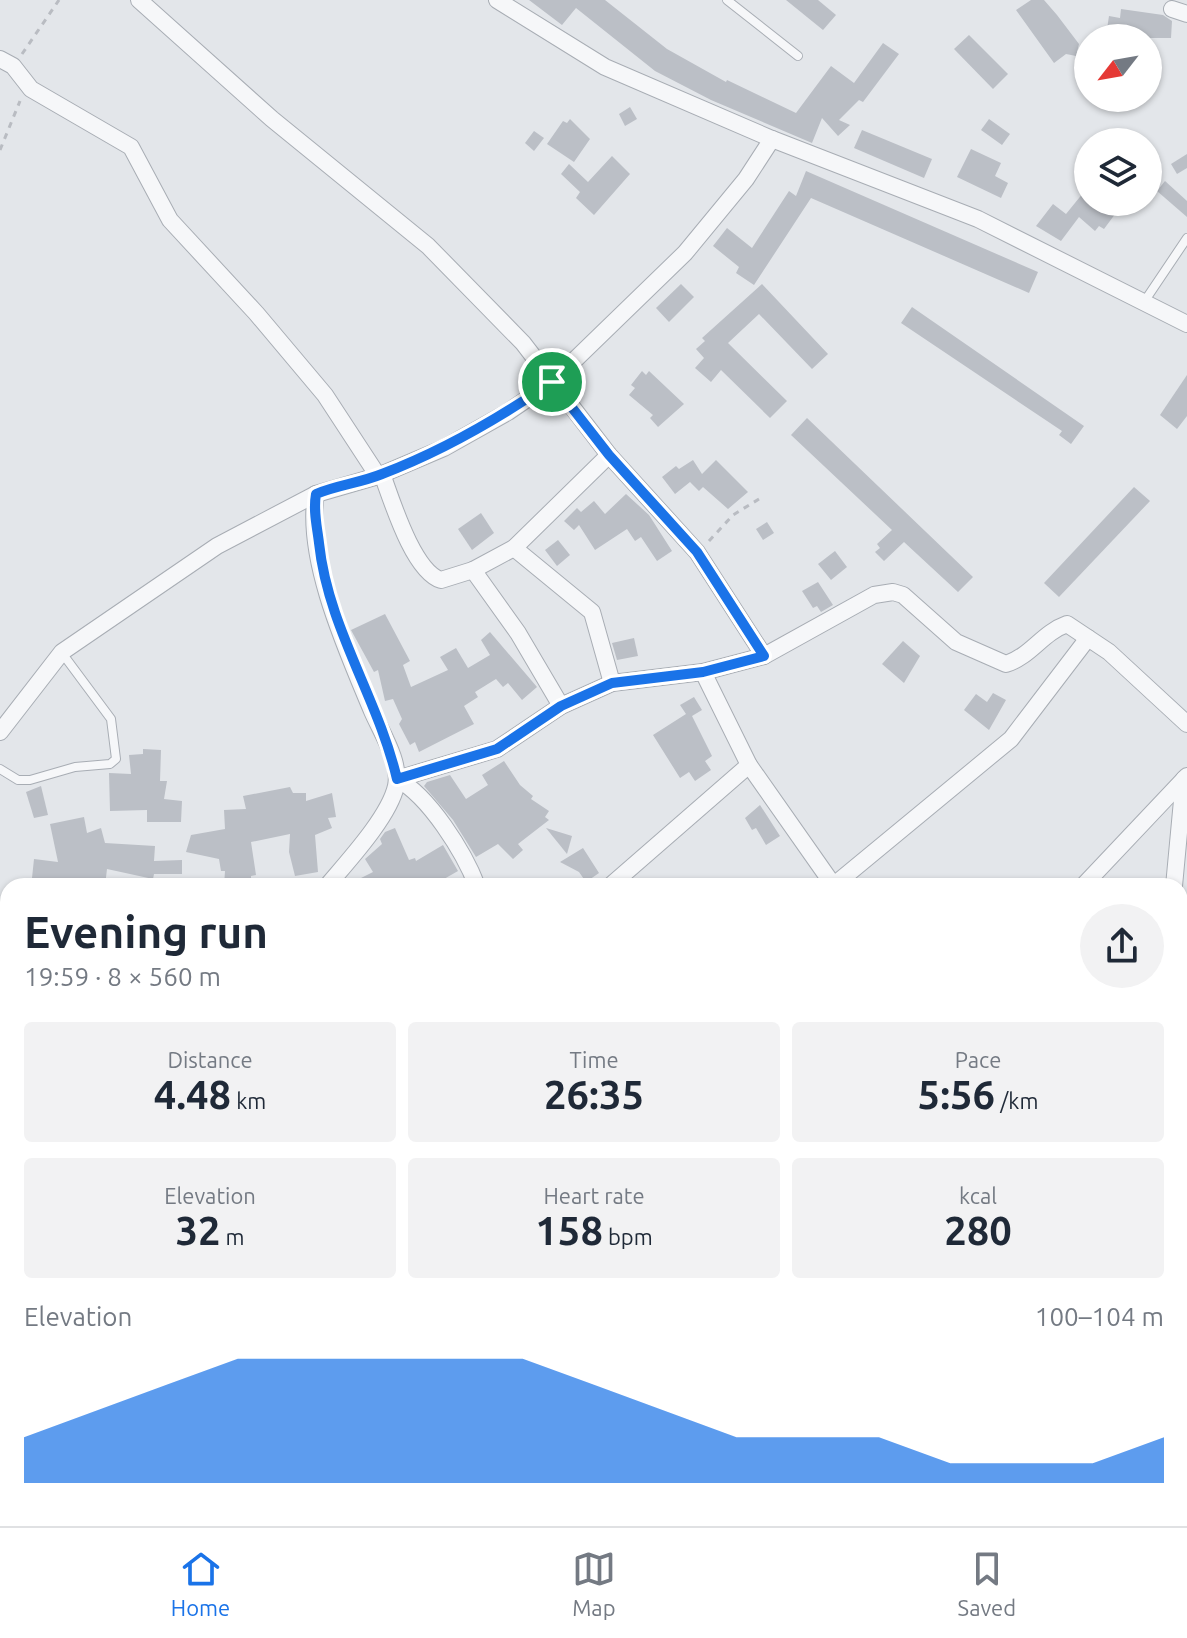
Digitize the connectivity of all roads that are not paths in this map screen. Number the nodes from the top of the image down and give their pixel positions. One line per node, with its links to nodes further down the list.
1 (139, 0): 10 (street)
2 (497, 0): 6 (street)
3 (727, 0): 4 (lane)
4 (798, 56)
5 (0, 59): 12 (street)
6 (772, 139): 8 (street); 10 (street)
7 (1187, 238): 8 (lane)
8 (1144, 302): 9 (street)
9 (1187, 324)
10 (552, 382): 11 (street); 12 (street)
11 (609, 455): 14 (street); 18 (street)
12 (380, 475): 13 (street); 15 (street)
13 (316, 494): 17 (street); 27 (street)
14 (514, 548): 15 (street); 20 (street)
15 (473, 570): 21 (street)
16 (1088, 638): 18 (street); 22 (street); 33 (street)
17 (62, 652): 23 (street); 25 (lane)
18 (764, 656): 19 (street)
19 (703, 672): 20 (street); 24 (street)
20 (612, 683): 21 (street)
21 (561, 706): 27 (street)
22 (1187, 724)
23 (0, 732)
24 (749, 765): 31 (street); 32 (street)
25 (0, 769)
26 (1186, 778): 28 (street); 34 (street)
27 (397, 779): 29 (street); 30 (street)
28 (1182, 841): 35 (street)
29 (333, 878)
30 (473, 878)
31 (619, 878)
32 (828, 878)
33 (844, 878)
34 (1091, 878)
35 (1175, 878)

